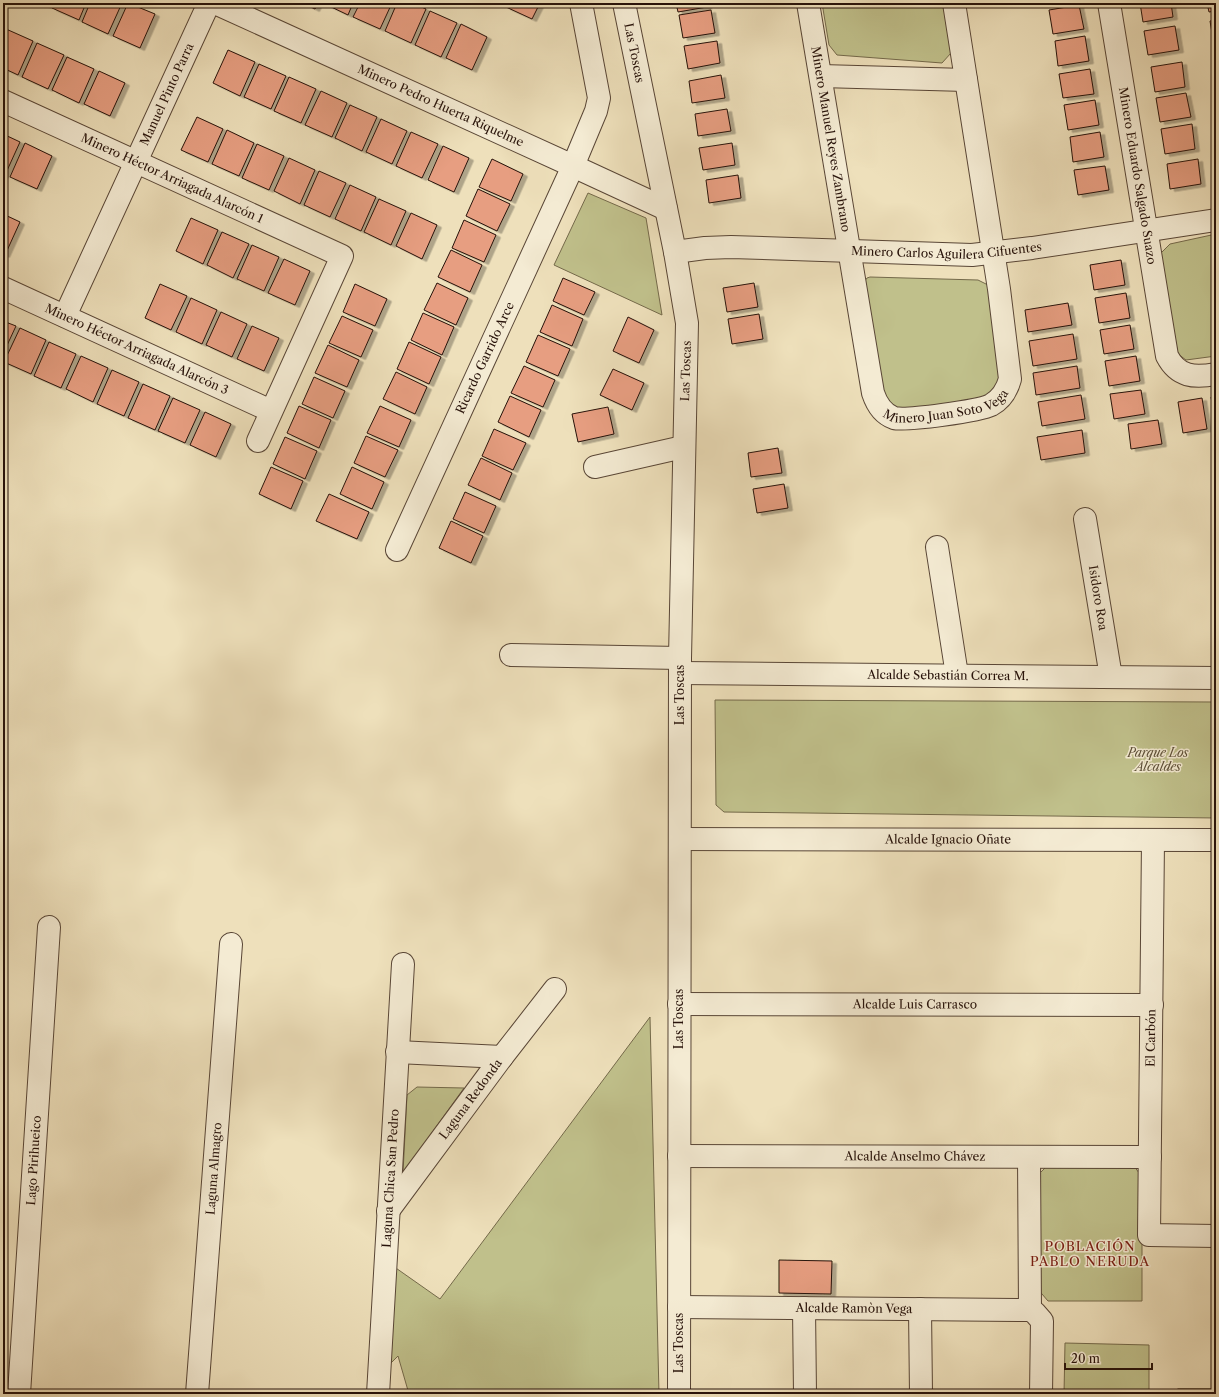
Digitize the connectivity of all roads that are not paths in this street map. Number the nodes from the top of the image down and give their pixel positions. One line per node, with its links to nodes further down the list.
1 (209, 3): 11 (street, Manuel Pinto Parra)
2 (215, 3): 12 (street, Minero Pedro Huerta Riquelme)
3 (581, 3): 12 (street)
4 (624, 3): 13 (street, Las Toscas)
5 (808, 3): 8 (street, Minero Manuel Reyes Zambrano)
6 (954, 3): 9 (street, Minero Juan Soto Vega)
7 (1110, 3): 15 (street, Minero Eduardo Salgado Suazo)
8 (820, 76): 9 (street); 16 (street, Minero Manuel Reyes Zambrano)
9 (966, 80): 18 (street, Minero Juan Soto Vega)
10 (3, 101): 11 (street, Minero Héctor Arriagada Alarcón 1)
11 (136, 162): 20 (street, Manuel Pinto Parra); 23 (street, Minero Héctor Arriagada Alarcón 1)
12 (573, 166): 13 (street, Minero Pedro Huerta Riquelme); 29 (street, Ricardo Garrido Arce)
13 (666, 209): 17 (street, Las Toscas)
14 (1216, 220): 15 (street, Minero Carlos Aguilera Cifuentes)
15 (1146, 231): 18 (street, Minero Carlos Aguilera Cifuentes); 21 (street, Minero Eduardo Salgado Suazo)
16 (850, 251): 17 (street, Minero Carlos Aguilera Cifuentes); 18 (street, Minero Carlos Aguilera Cifuentes); 22 (street, Minero Manuel Reyes Zambrano)
17 (675, 252): 25 (street, Las Toscas)
18 (993, 254): 22 (street, Minero Juan Soto Vega)
19 (3, 288): 20 (street, Minero Héctor Arriagada Alarcón 3)
20 (66, 316): 23 (street, Minero Héctor Arriagada Alarcón 3)
21 (1216, 374)
22 (873, 393)
23 (271, 411): 24 (street)
24 (258, 441)
25 (683, 447): 26 (street); 31 (street, Las Toscas)
26 (595, 467)
27 (1085, 519): 33 (street, Isidoro Roa)
28 (937, 547): 32 (street)
29 (397, 550)
30 (511, 655): 31 (street, Alcalde Sebastián Correa M.)
31 (680, 665): 32 (street, Alcalde Sebastián Correa M.); 35 (street, Las Toscas)
32 (957, 675): 33 (street, Alcalde Sebastián Correa M.)
33 (1111, 677): 34 (street, Alcalde Sebastián Correa M.)
34 (1216, 678)
35 (680, 839): 36 (street, Alcalde Ignacio Oñate); 42 (street, Las Toscas)
36 (1153, 840): 37 (street, Alcalde Ignacio Oñate); 43 (street, El Carbón)
37 (1216, 840)
38 (49, 927): 55 (street, Lago Pirihueico)
39 (231, 944): 56 (street, Laguna Almagro)
40 (403, 964): 44 (street, Laguna Chica San Pedro)
41 (555, 989): 45 (street, Laguna Redonda)
42 (679, 1004): 43 (street, Alcalde Luis Carrasco); 46 (street, Las Toscas)
43 (1152, 1005): 48 (street, El Carbón)
44 (397, 1052): 45 (street); 49 (street, Laguna Chica San Pedro)
45 (502, 1057): 49 (street, Laguna Redonda)
46 (679, 1156): 47 (street, Alcalde Anselmo Chávez); 51 (street, Las Toscas)
47 (1028, 1157): 48 (street, Alcalde Anselmo Chávez); 54 (street)
48 (1150, 1157): 50 (street, El Carbón)
49 (388, 1211): 57 (street, Laguna Chica San Pedro)
50 (1216, 1236)
51 (679, 1308): 52 (street, Alcalde Ramòn Vega); 58 (street, Las Toscas)
52 (804, 1308): 53 (street, Alcalde Ramòn Vega); 59 (street)
53 (920, 1309): 54 (street, Alcalde Ramòn Vega); 60 (street)
54 (1030, 1310): 61 (street)
55 (18, 1394)
56 (197, 1394)
57 (378, 1394)
58 (679, 1394)
59 (805, 1394)
60 (921, 1394)
61 (1040, 1394)

